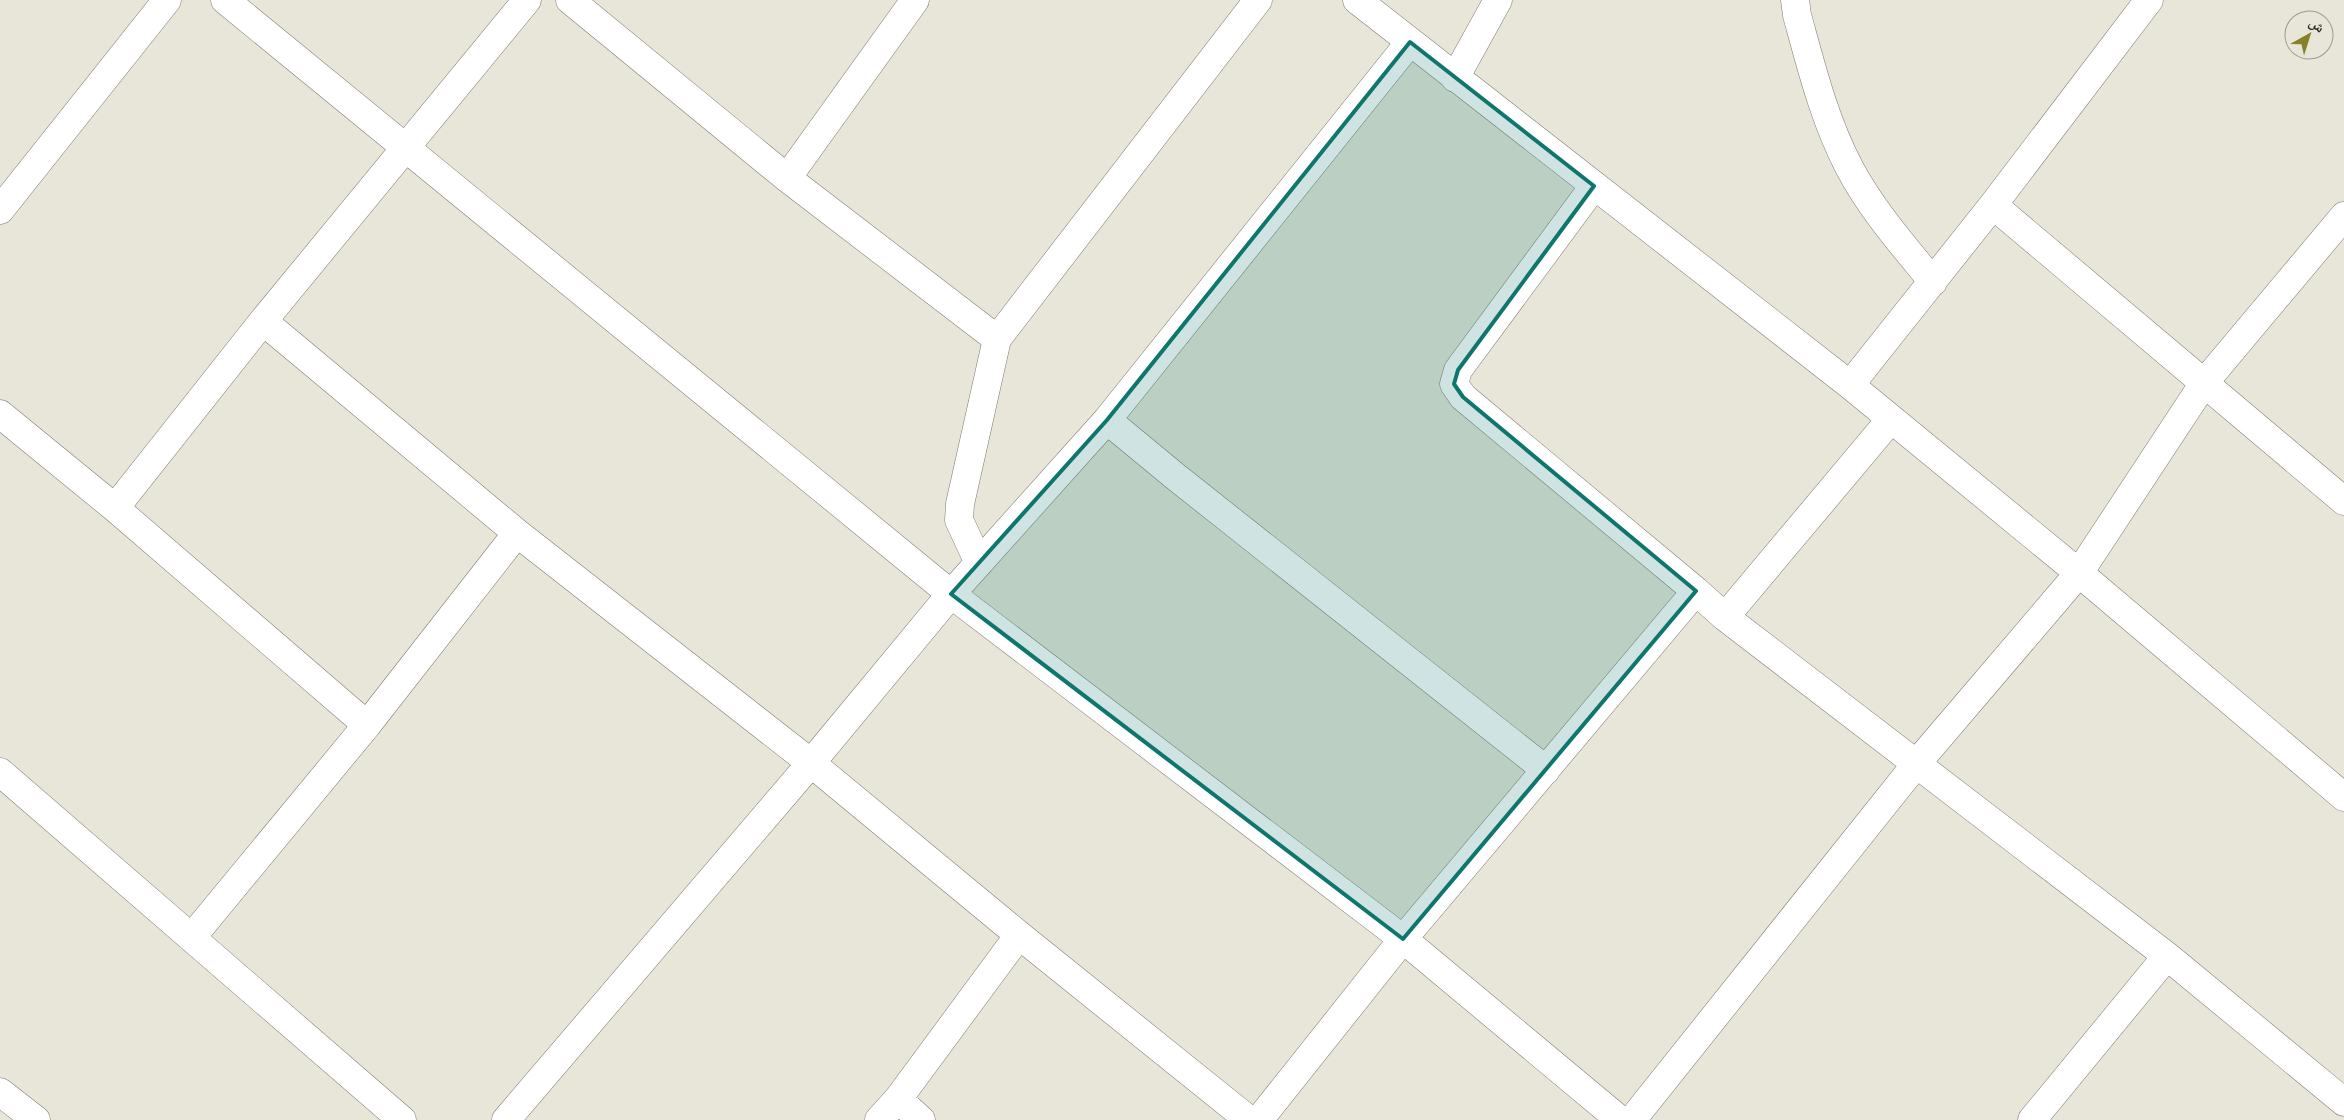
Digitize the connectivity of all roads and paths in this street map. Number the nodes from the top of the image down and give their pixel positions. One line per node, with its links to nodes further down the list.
1 (167, 0): 17 (street)
2 (225, 0): 13 (street)
3 (527, 0): 13 (street)
4 (570, 0): 14 (street)
5 (915, 0): 14 (street)
6 (1258, 0): 21 (street)
7 (1357, 0): 11 (street)
8 (1498, 0): 12 (street)
9 (1794, 0): 19 (street)
10 (2141, 3): 16 (street)
11 (1410, 42): 12 (street); 26 (street)
12 (1455, 78): 15 (street)
13 (404, 147): 20 (street); 33 (street)
14 (787, 178): 21 (street)
15 (1594, 186): 23 (street); 32 (street)
16 (1993, 205): 19 (street); 22 (street)
17 (0, 210)
18 (2344, 216): 22 (street)
19 (1933, 282): 23 (street)
20 (263, 321): 28 (street); 29 (street)
21 (996, 339): 30 (street)
22 (2204, 383): 27 (street); 31 (street)
23 (1850, 385): 25 (street)
24 (0, 414): 28 (street)
25 (1891, 419): 31 (street); 34 (street)
26 (1107, 420): 30 (street); 38 (street)
27 (2344, 501)
28 (115, 508): 35 (street)
29 (517, 533): 35 (street); 36 (street)
30 (979, 563): 33 (street)
31 (2079, 573): 37 (street); 40 (street)
32 (1696, 591): 34 (street); 38 (street)
33 (952, 594): 36 (street); 43 (street)
34 (1725, 617): 37 (street)
35 (367, 725): 42 (street)
36 (811, 763): 41 (street); 50 (street)
37 (1917, 763): 44 (street); 56 (street)
38 (1546, 770): 43 (street)
39 (0, 772): 42 (street)
40 (2344, 797)
41 (1019, 935): 46 (street); 53 (street)
42 (192, 937): 48 (street)
43 (1403, 939): 54 (street); 55 (street)
44 (2167, 956): 47 (street); 57 (street)
45 (0, 1092): 49 (street)
46 (898, 1099): 51 (street); 52 (street)
47 (2344, 1102)
48 (396, 1118)
49 (36, 1120)
50 (506, 1120)
51 (879, 1120)
52 (920, 1120)
53 (1249, 1120)
54 (1259, 1120)
55 (1620, 1120)
56 (1632, 1120)
57 (2032, 1120)

